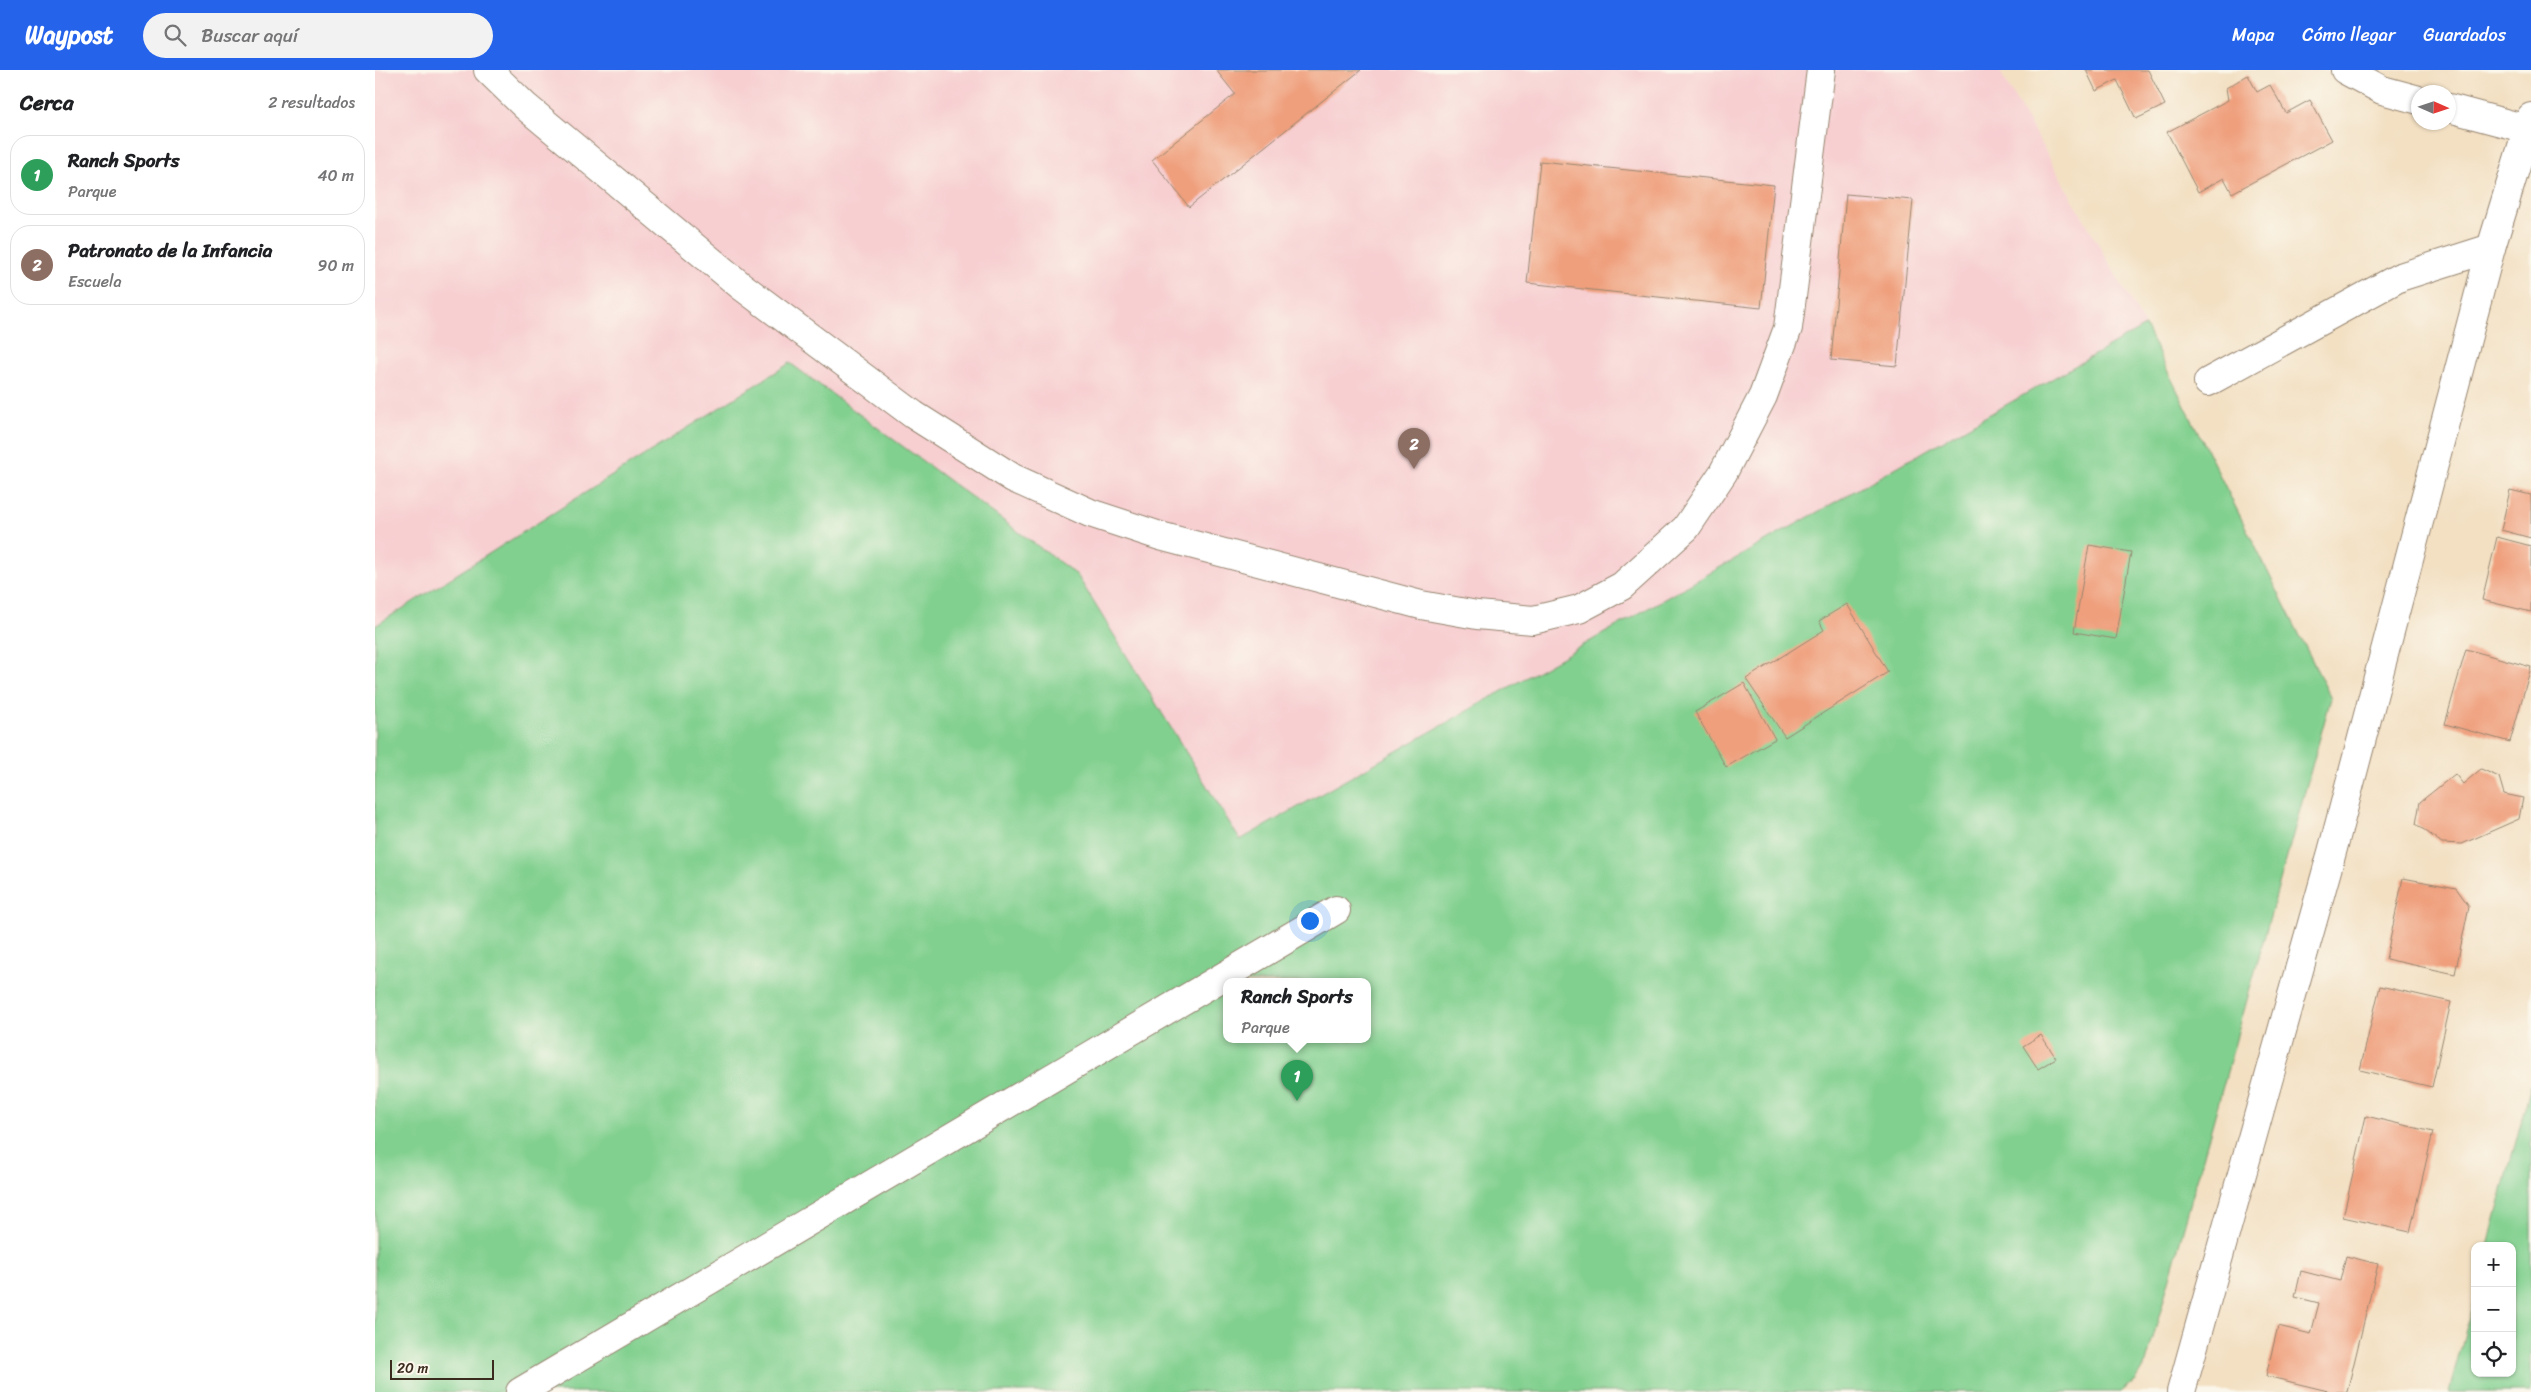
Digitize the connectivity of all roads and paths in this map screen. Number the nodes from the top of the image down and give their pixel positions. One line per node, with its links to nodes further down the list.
1 (488, 70): 2 (street)
2 (1821, 70)
3 (2345, 70): 4 (street)
4 (2411, 98)
5 (2456, 109): 6 (street)
6 (2529, 123): 7 (street)
7 (2491, 248): 8 (street); 11 (street)
8 (2208, 382)
9 (1336, 910): 10 (street)
10 (520, 1392)
11 (2181, 1392)

